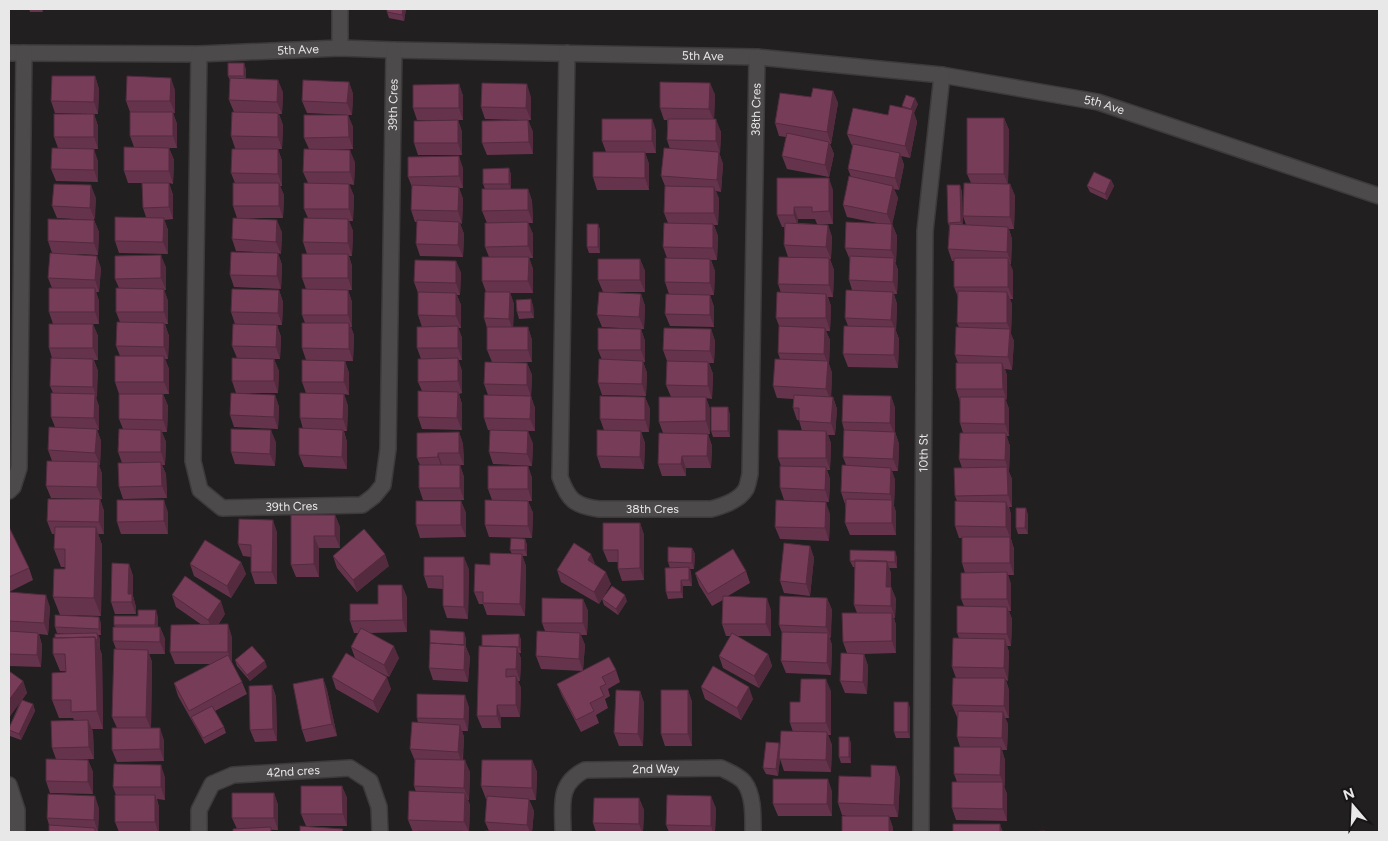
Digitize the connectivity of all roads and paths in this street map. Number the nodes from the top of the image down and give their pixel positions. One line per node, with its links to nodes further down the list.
1 (340, 9): 2 (street)
2 (340, 48): 3 (street, 5th Ave); 7 (street, 5th Ave)
3 (394, 50): 6 (street, 5th Ave); 7 (street, 39th Cres)
4 (9, 53): 5 (street, 5th Ave)
5 (24, 53): 7 (street, 5th Ave); 11 (street)
6 (567, 53): 8 (street, 5th Ave); 8 (street, 38th Cres)
7 (200, 54)
8 (757, 57): 9 (street, 5th Ave)
9 (942, 75): 10 (street, 5th Ave); 18 (street, 10th St)
10 (1379, 196)
11 (9, 491)
12 (9, 785): 13 (street)
13 (17, 832)
14 (199, 832): 15 (street, 42nd cres)
15 (380, 832)
16 (563, 832): 17 (street, 2nd Way)
17 (752, 832)
18 (921, 832)

